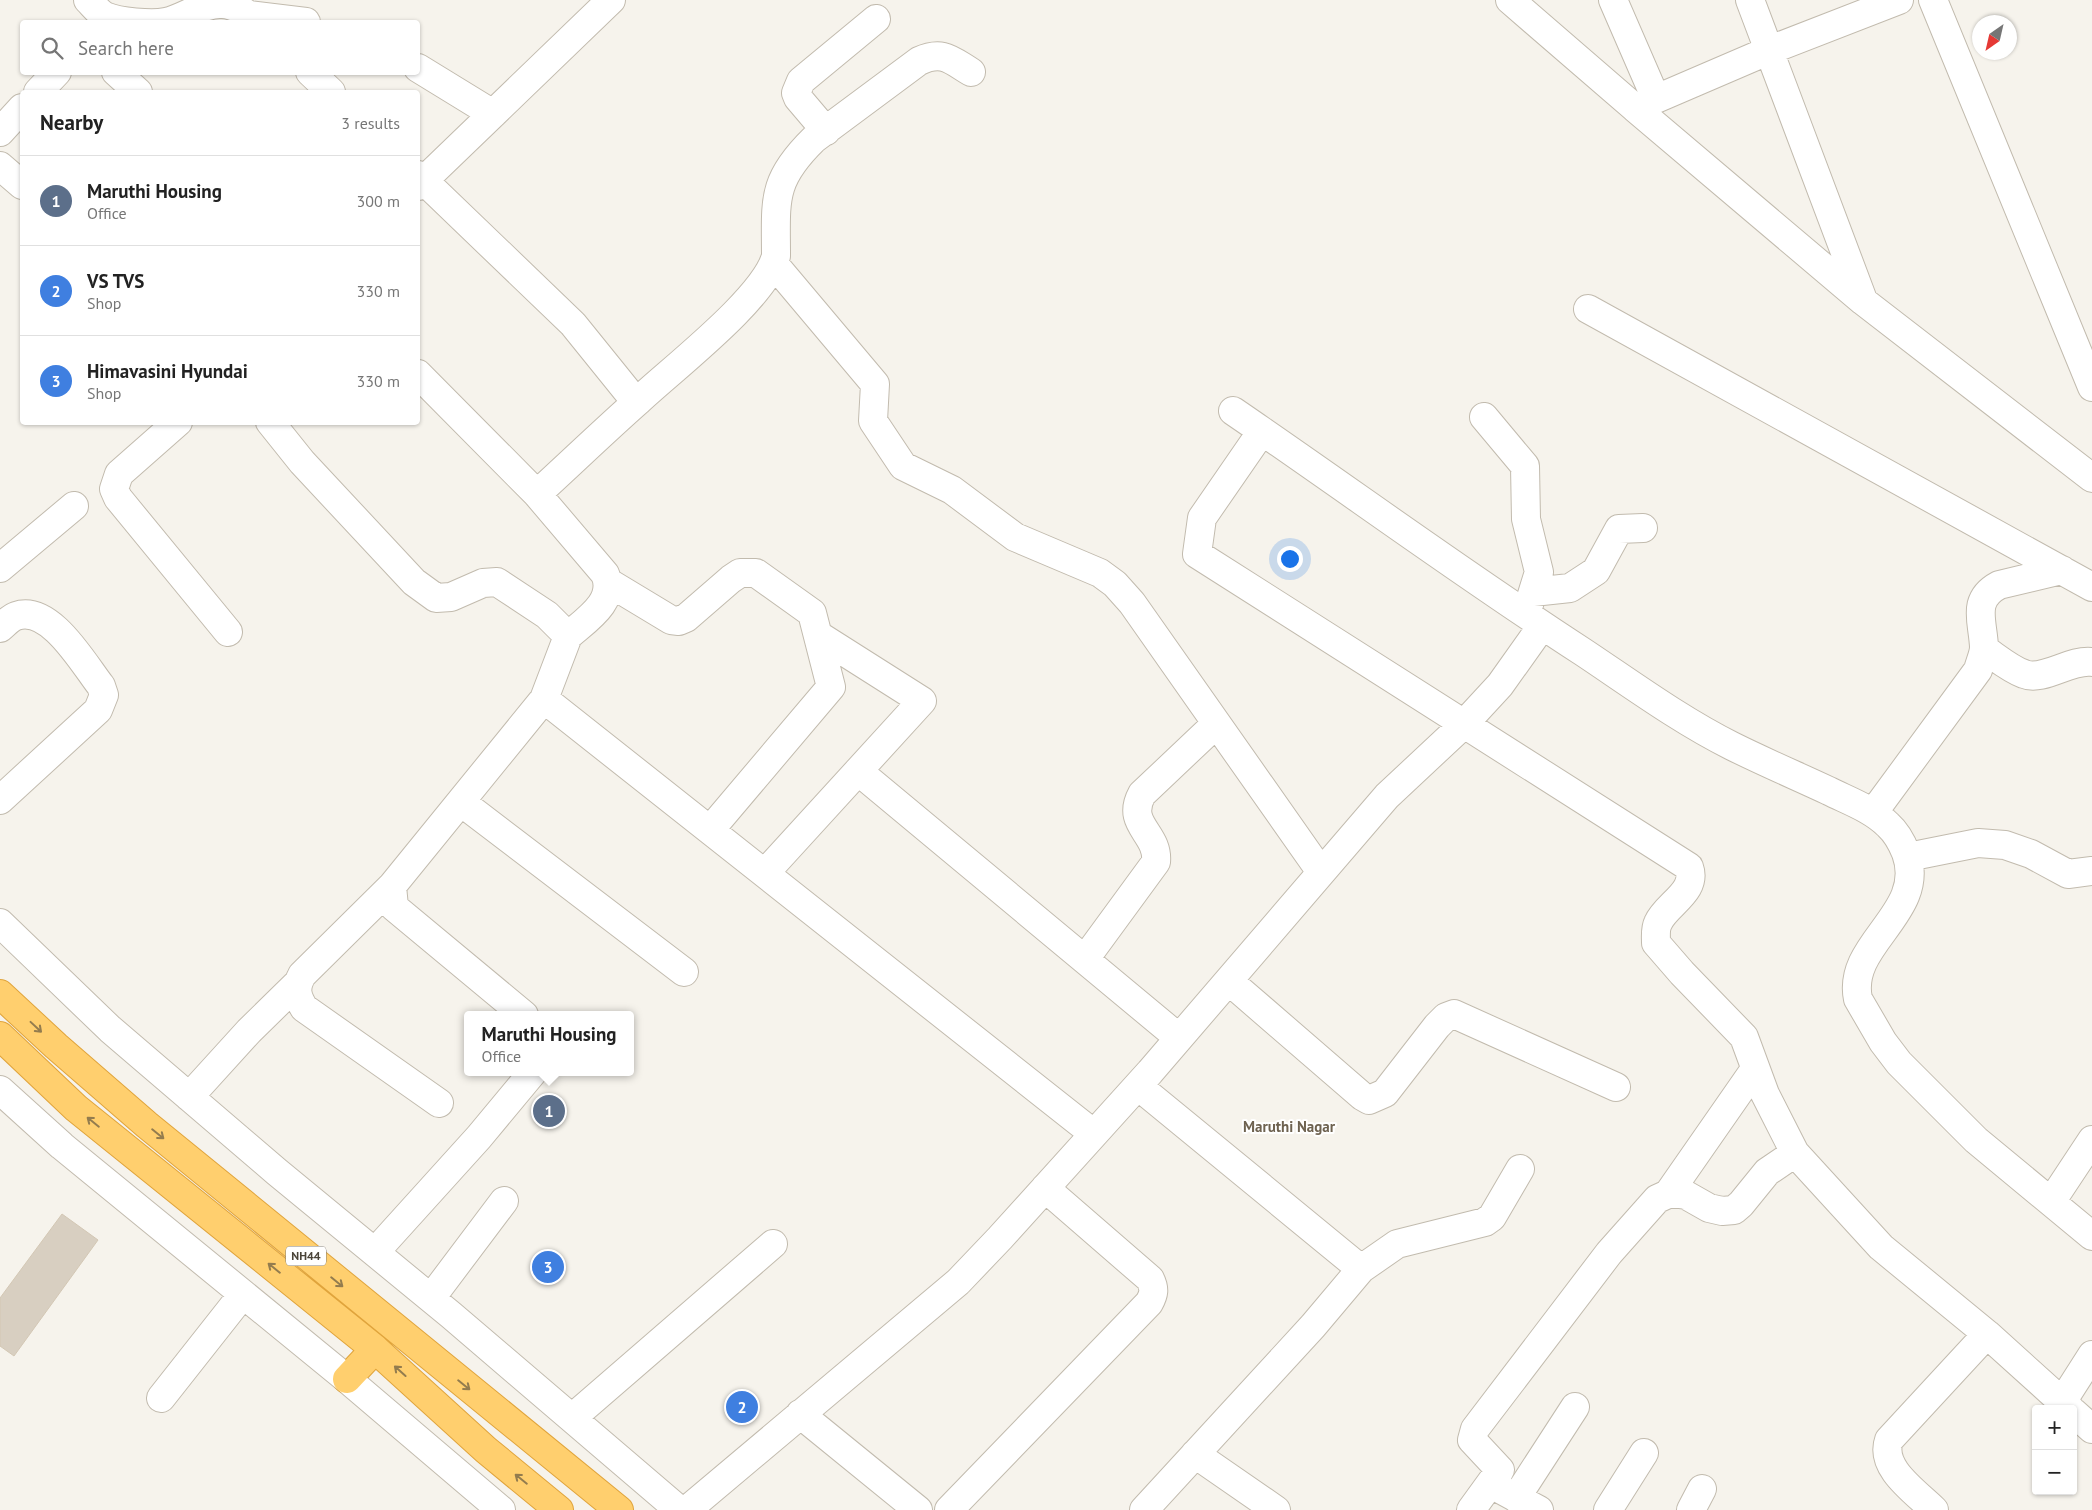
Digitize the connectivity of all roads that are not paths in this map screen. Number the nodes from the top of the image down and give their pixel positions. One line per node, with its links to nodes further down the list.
1 (611, 0): 24 (street)
2 (1510, 0): 22 (street)
3 (1613, 0): 22 (street)
4 (1750, 0): 13 (street)
5 (1899, 0): 13 (street)
6 (1933, 0): 35 (street)
7 (98, 13): 10 (street)
8 (253, 19): 11 (street); 12 (street)
9 (876, 19): 25 (street)
10 (123, 20)
11 (171, 20)
12 (271, 20)
13 (1770, 50): 22 (street); 32 (street)
14 (420, 69): 24 (street)
15 (971, 72): 25 (street)
16 (54, 75): 19 (street)
17 (119, 75): 20 (street)
18 (313, 75): 21 (street)
19 (40, 90)
20 (136, 90)
21 (328, 90)
22 (1645, 103): 32 (street)
23 (20, 110): 26 (street)
24 (493, 114): 28 (street)
25 (826, 131): 31 (street)
26 (0, 132)
27 (0, 166): 30 (street)
28 (420, 180)
29 (420, 182): 36 (street)
30 (20, 183)
31 (774, 264): 36 (street); 58 (street)
32 (1863, 302): 42 (street)
33 (1588, 309): 47 (street)
34 (420, 376): 43 (street)
35 (2092, 387)
36 (636, 402): 43 (street)
37 (1233, 411): 41 (street)
38 (1484, 417): 50 (street)
39 (175, 425): 52 (street)
40 (272, 425): 54 (street)
41 (1262, 431): 50 (street); 59 (street)
42 (2092, 478)
43 (537, 494): 48 (street)
44 (74, 506): 46 (street)
45 (1643, 528): 50 (street)
46 (0, 568)
47 (2062, 570): 49 (street); 55 (street)
48 (608, 582): 53 (street); 54 (street)
49 (2092, 587)
50 (1534, 611): 59 (street); 63 (street)
51 (0, 628): 61 (street)
52 (228, 632)
53 (818, 635): 60 (street); 64 (street)
54 (568, 636): 57 (street)
55 (1984, 649): 56 (street); 63 (street)
56 (2092, 662)
57 (544, 699): 62 (street); 64 (street)
58 (1216, 724): 66 (street); 71 (street)
59 (1464, 724): 66 (street); 79 (street)
60 (858, 771): 68 (street); 71 (street)
61 (0, 800)
62 (461, 802): 69 (street); 72 (street)
63 (1873, 813): 65 (street)
64 (710, 830): 68 (street)
65 (1908, 857): 67 (street); 93 (street)
66 (1321, 872): 73 (street)
67 (2092, 872)
68 (765, 873): 86 (street)
69 (392, 886): 74 (street); 76 (street)
70 (0, 923): 84 (street)
71 (1086, 960): 78 (street)
72 (684, 972)
73 (1228, 981): 78 (street); 82 (street)
74 (298, 983): 84 (street); 85 (street)
75 (0, 994): 118 (highway, NH44, one-way to 118)
76 (519, 1011)
77 (0, 1036): 101 (highway, NH44, one-way to 77)
78 (1180, 1038): 81 (street)
79 (1755, 1069): 88 (street); 91 (street)
80 (530, 1076): 96 (street)
81 (1138, 1086): 86 (street); 97 (street)
82 (1616, 1087)
83 (0, 1090): 98 (street)
84 (189, 1096): 96 (street)
85 (439, 1103)
86 (1094, 1134): 90 (street)
87 (2089, 1151): 93 (street)
88 (1795, 1153): 91 (street); 100 (street)
89 (1520, 1169): 97 (street)
90 (1046, 1188): 108 (street); 122 (street)
91 (1668, 1194): 114 (street)
92 (504, 1201): 99 (street)
93 (2051, 1202): 94 (street)
94 (2092, 1236)
95 (773, 1244): 110 (street)
96 (375, 1252): 99 (street)
97 (1361, 1269): 113 (street)
98 (243, 1294): 103 (street); 104 (street)
99 (431, 1298): 110 (street)
100 (1987, 1334): 105 (street); 127 (street)
101 (375, 1348): 103 (highway); 117 (highway, NH44, one-way to 101)
102 (2092, 1355): 106 (street)
103 (346, 1379): 116 (street)
104 (161, 1398)
105 (2065, 1405)
106 (2069, 1405)
107 (1575, 1407): 115 (street)
108 (800, 1414): 120 (street); 121 (street)
109 (2077, 1416): 111 (street)
110 (572, 1418): 119 (street)
111 (2092, 1429)
112 (1644, 1453): 126 (street)
113 (1195, 1454): 123 (street); 124 (street)
114 (1490, 1484): 115 (street); 125 (street)
115 (1527, 1504)
116 (495, 1508)
117 (559, 1510)
118 (619, 1510)
119 (679, 1510)
120 (687, 1510)
121 (918, 1510)
122 (948, 1510)
123 (1144, 1510)
124 (1276, 1510)
125 (1471, 1510)
126 (1608, 1510)
127 (1934, 1510)

